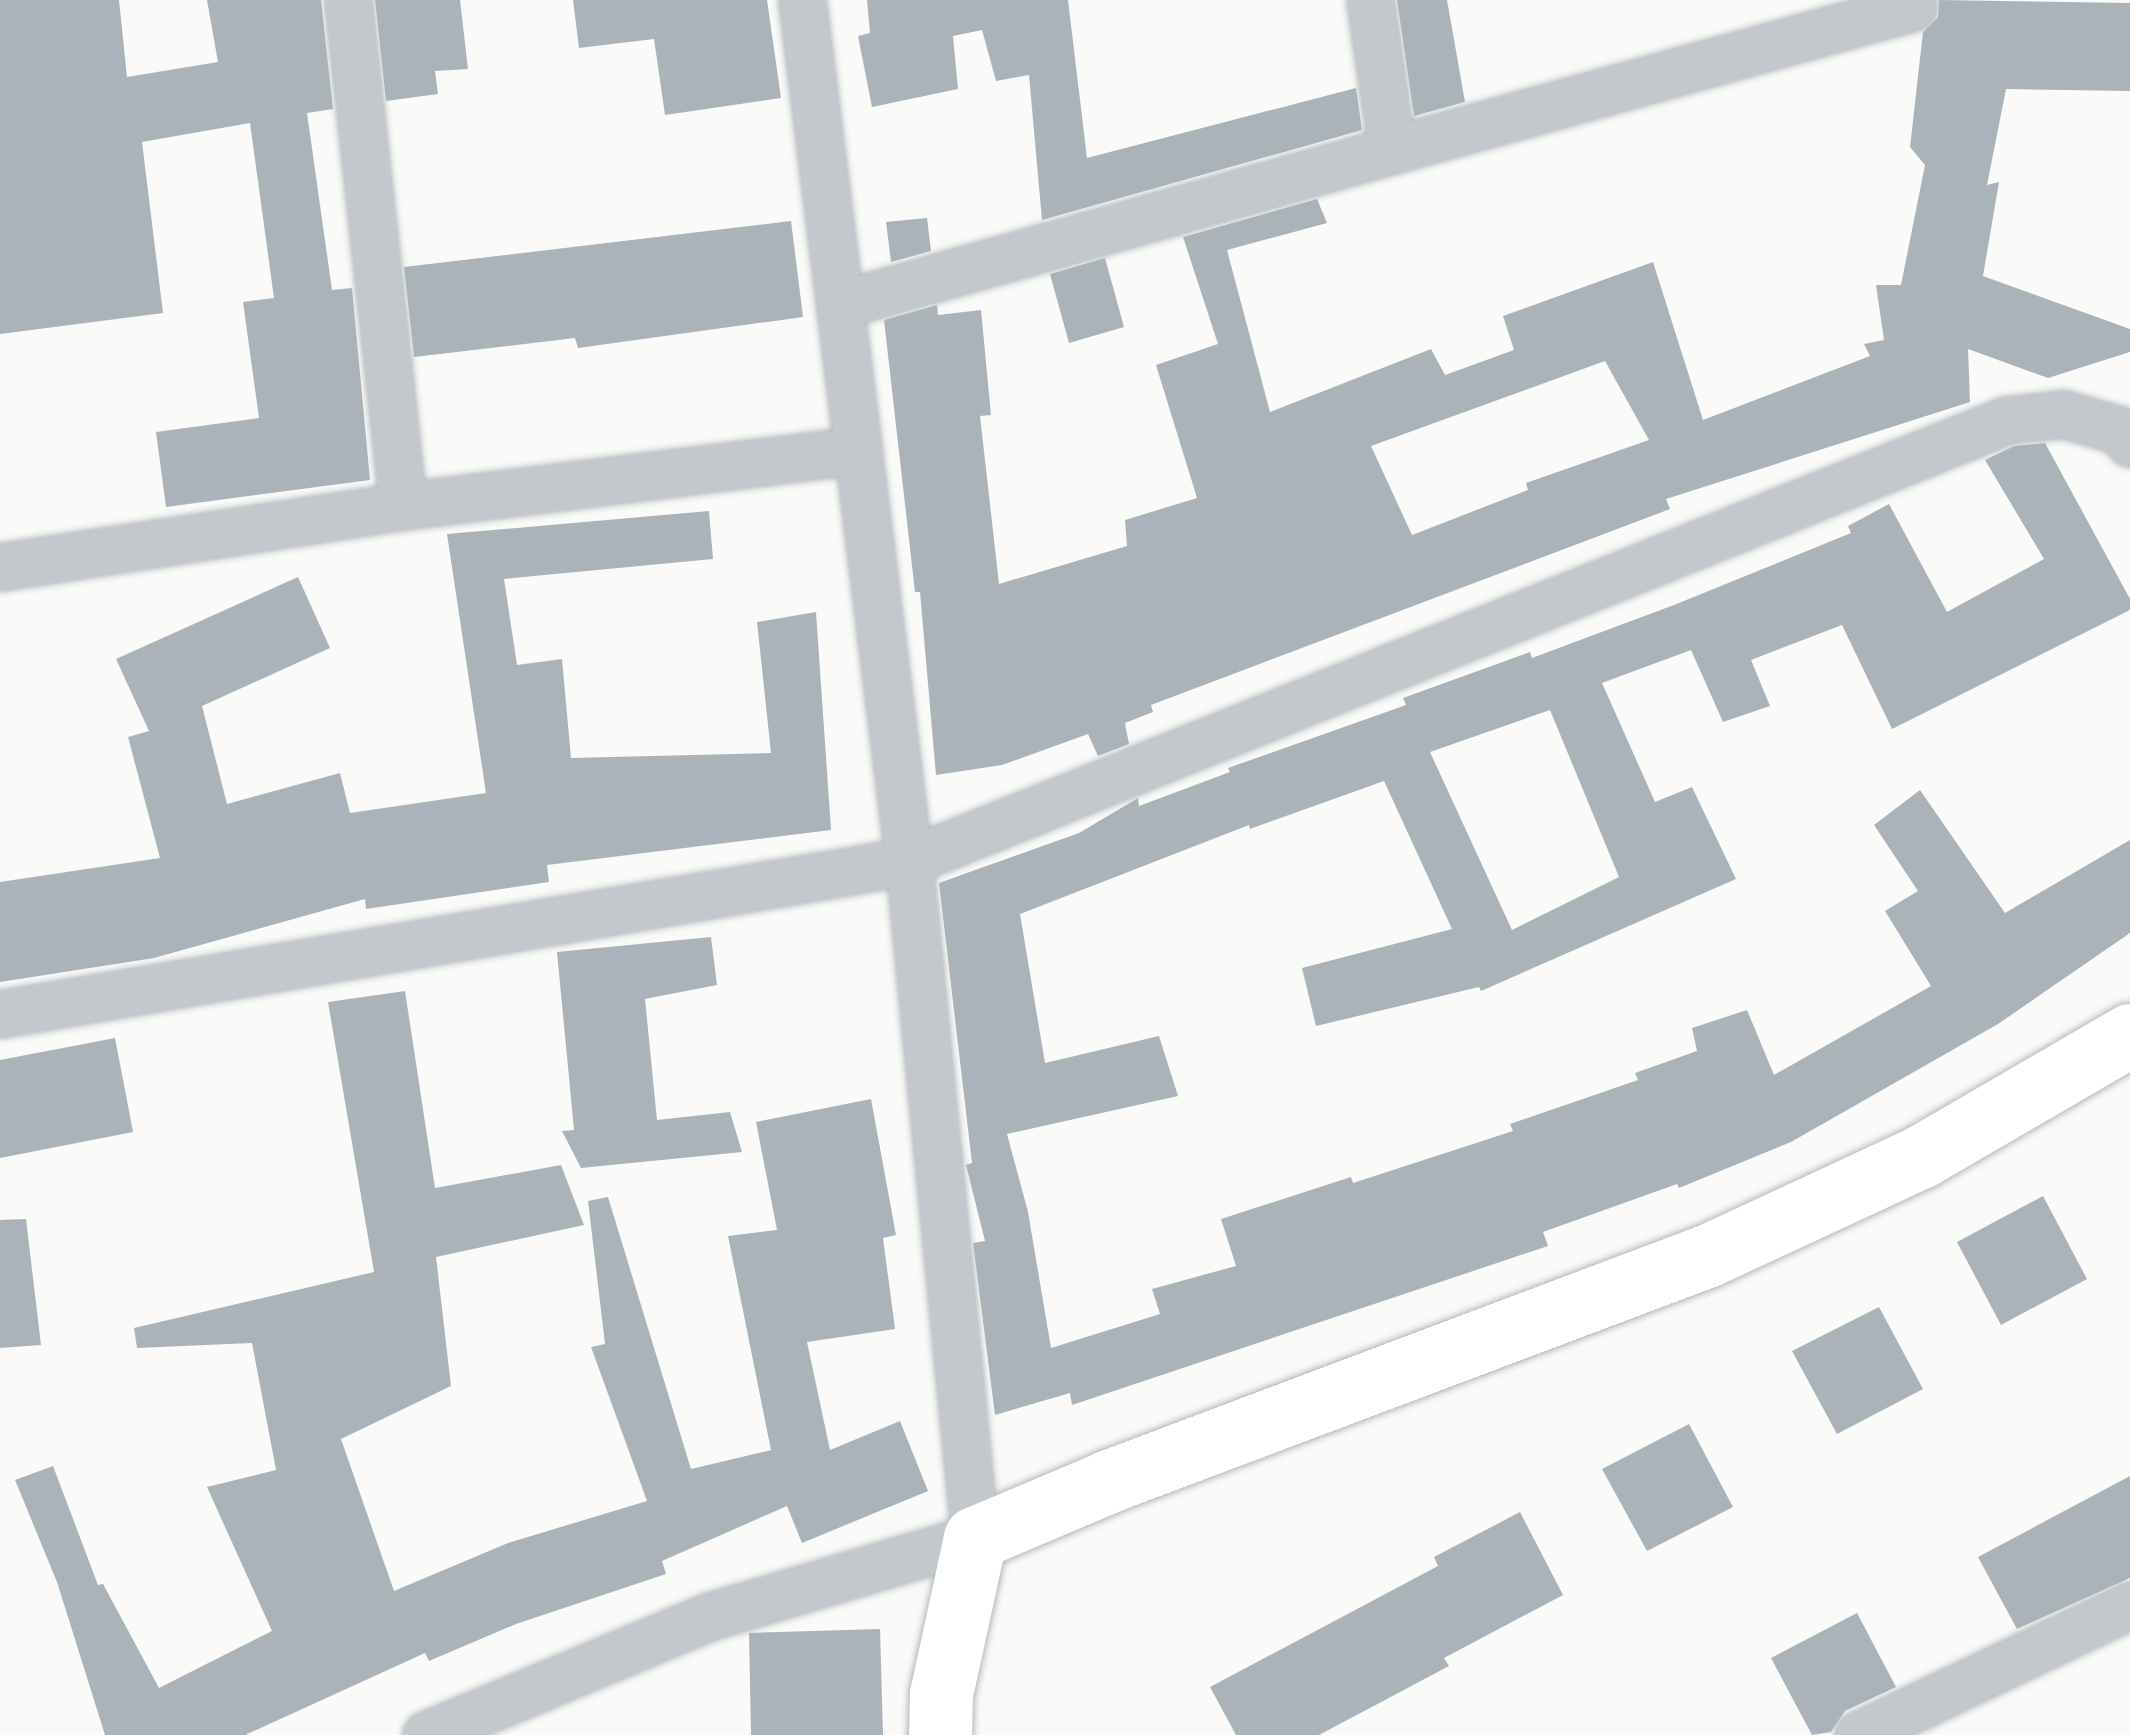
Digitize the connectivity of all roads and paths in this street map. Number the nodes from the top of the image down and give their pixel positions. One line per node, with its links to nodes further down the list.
1 (348, 0): 9 (street)
2 (802, 0): 6 (street)
3 (1370, 0): 5 (street)
4 (1917, 2): 5 (street)
5 (1392, 150): 6 (street)
6 (842, 304): 8 (street)
7 (2130, 443): 11 (street)
8 (859, 450): 9 (street); 11 (street)
9 (403, 506): 10 (street)
10 (0, 567)
11 (909, 861): 12 (street); 14 (street)
12 (0, 1014)
13 (2130, 1035): 14 (main road)
14 (975, 1538): 16 (street); 17 (main road)
15 (2130, 1605): 18 (street)
16 (426, 1735)
17 (940, 1735)
18 (1858, 1735)

